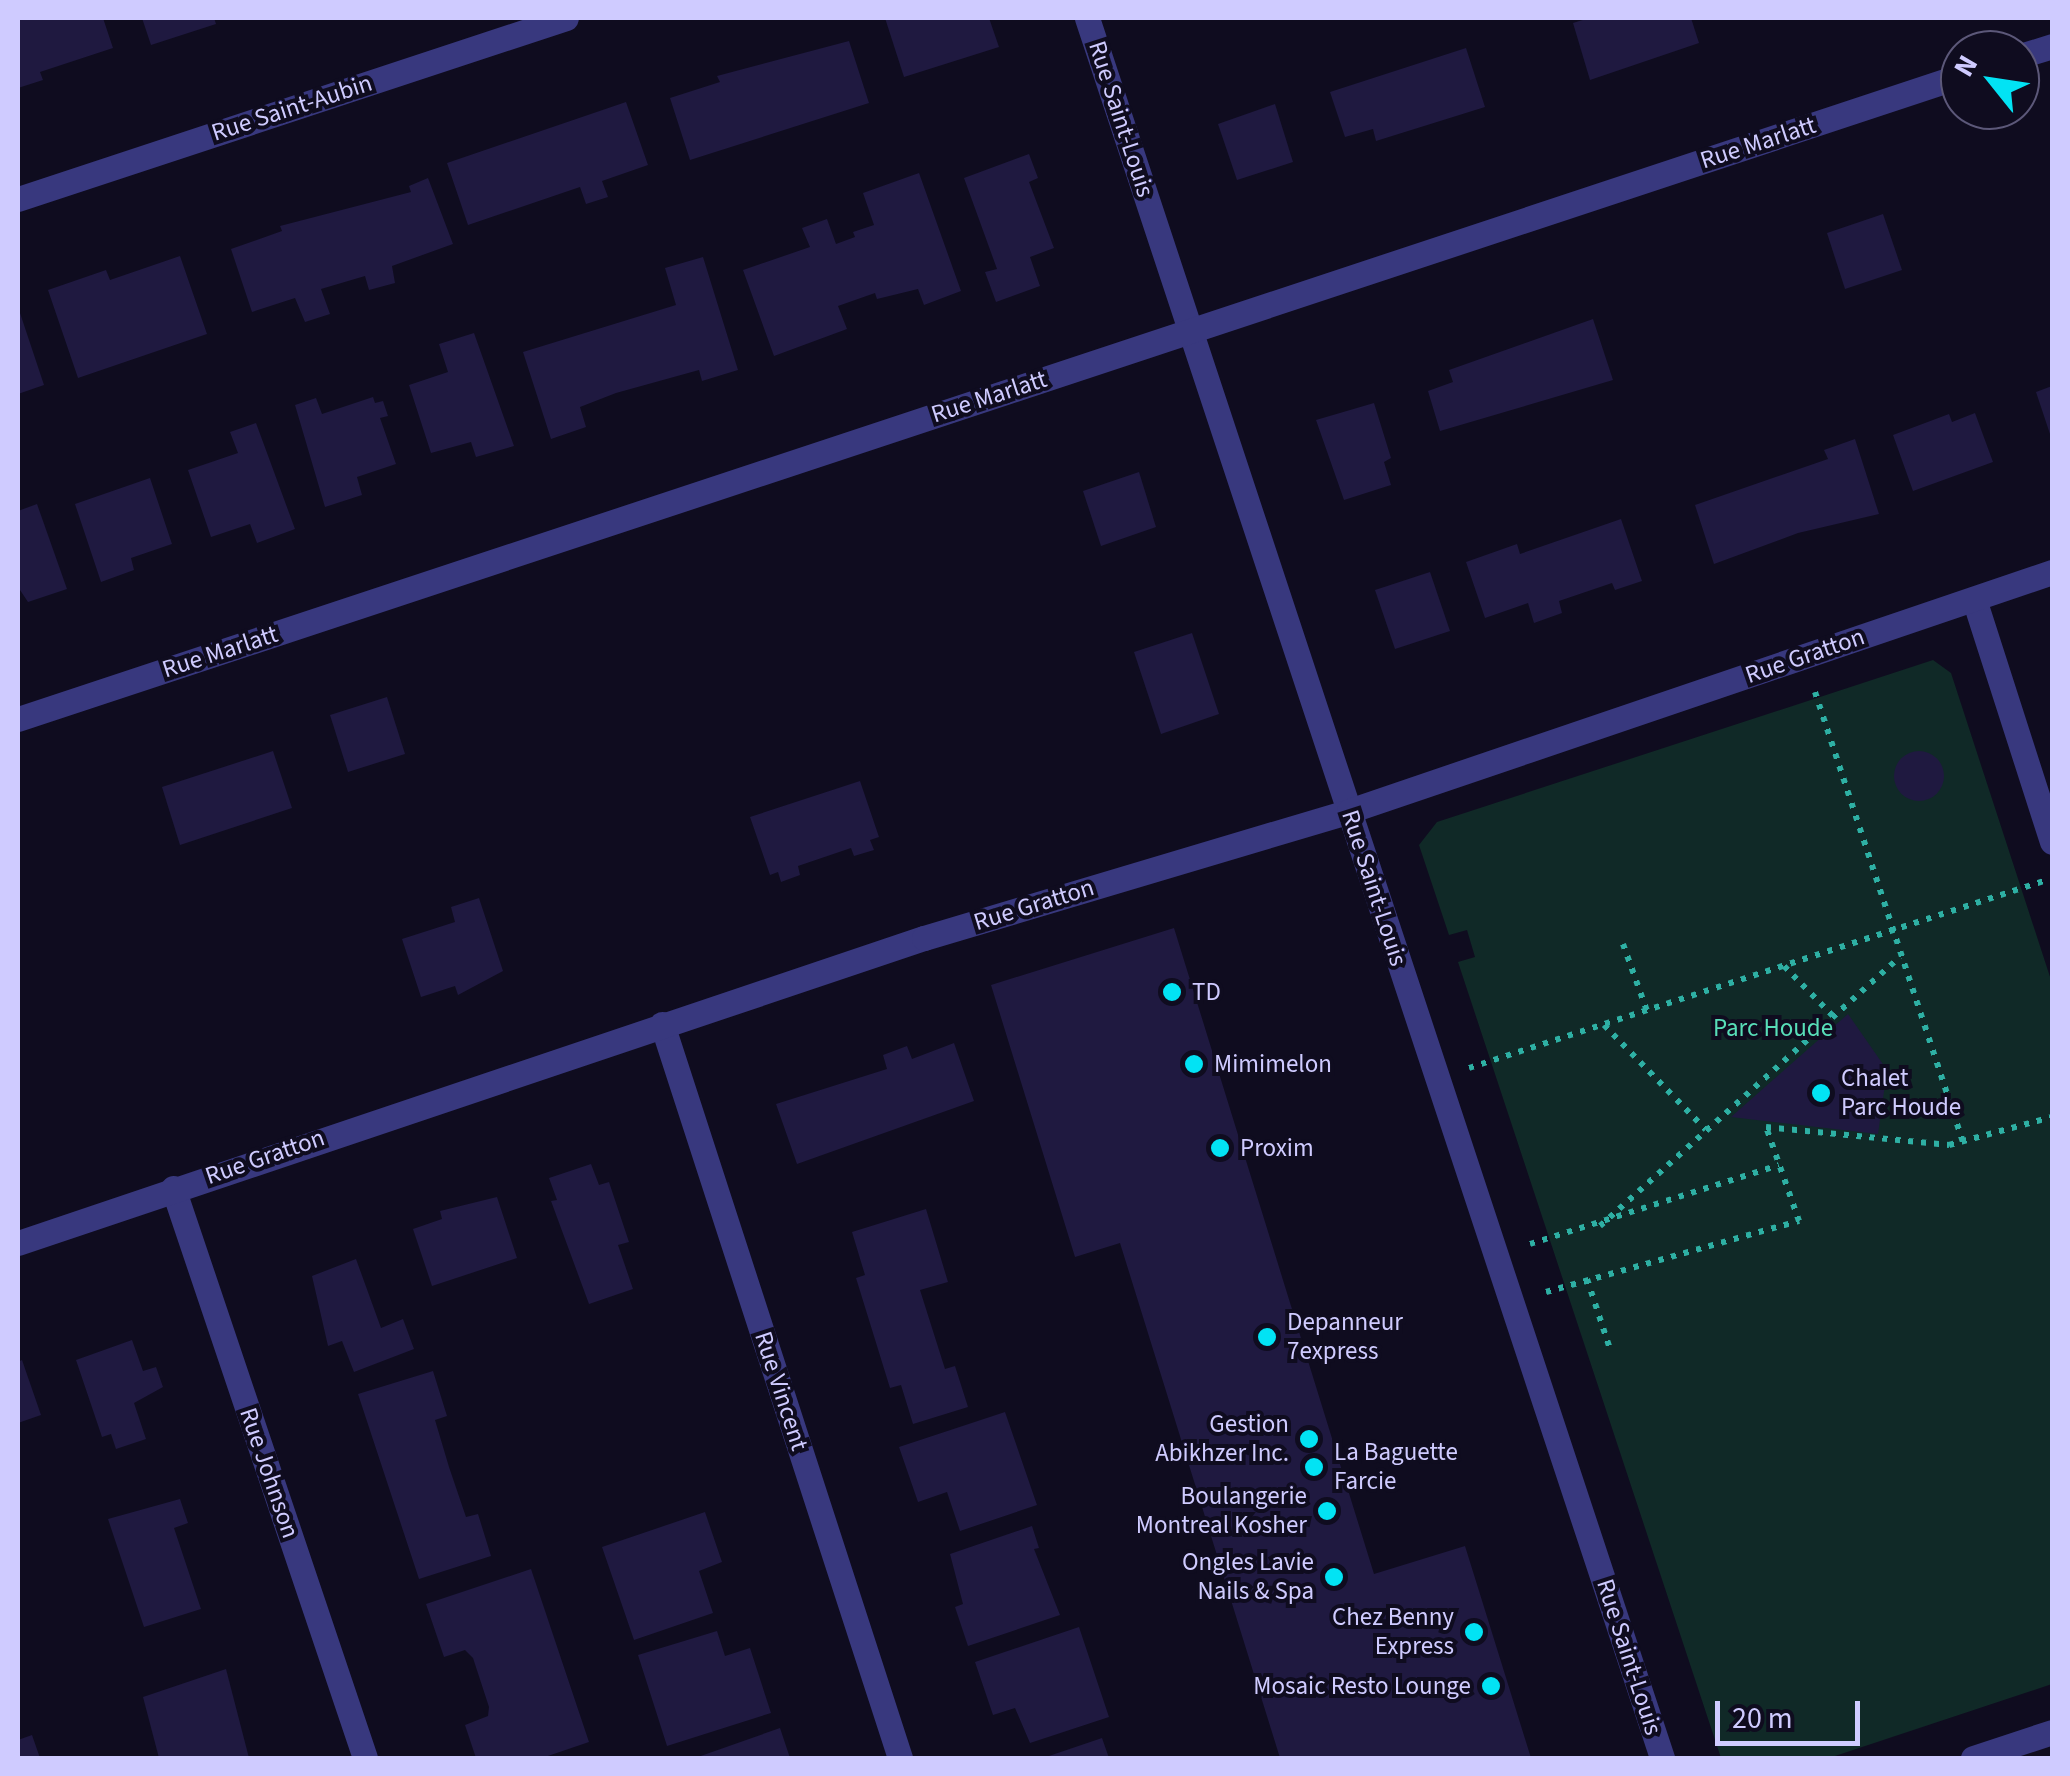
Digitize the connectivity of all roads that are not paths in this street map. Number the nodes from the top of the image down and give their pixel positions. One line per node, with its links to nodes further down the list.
1 (566, 18): 4 (street, Rue Saint-Aubin)
2 (1087, 18): 5 (street, Rue Saint-Louis)
3 (1940, 83): 5 (street, Rue Marlatt)
4 (18, 199)
5 (1191, 330): 8 (street, Rue Marlatt); 9 (street, Rue Saint-Louis)
6 (2052, 572): 7 (street, Rue Gratton)
7 (1974, 599): 9 (street, Rue Gratton); 10 (street)
8 (18, 718)
9 (1350, 812): 11 (street, Rue Gratton); 17 (street, Rue Saint-Louis)
10 (2052, 842)
11 (662, 1024): 12 (street, Rue Gratton); 16 (street, Rue Vincent)
12 (174, 1188): 13 (street, Rue Gratton); 15 (street, Rue Johnson)
13 (18, 1243)
14 (2052, 1732): 18 (street)
15 (365, 1758)
16 (900, 1758)
17 (1662, 1758)
18 (1973, 1758)

